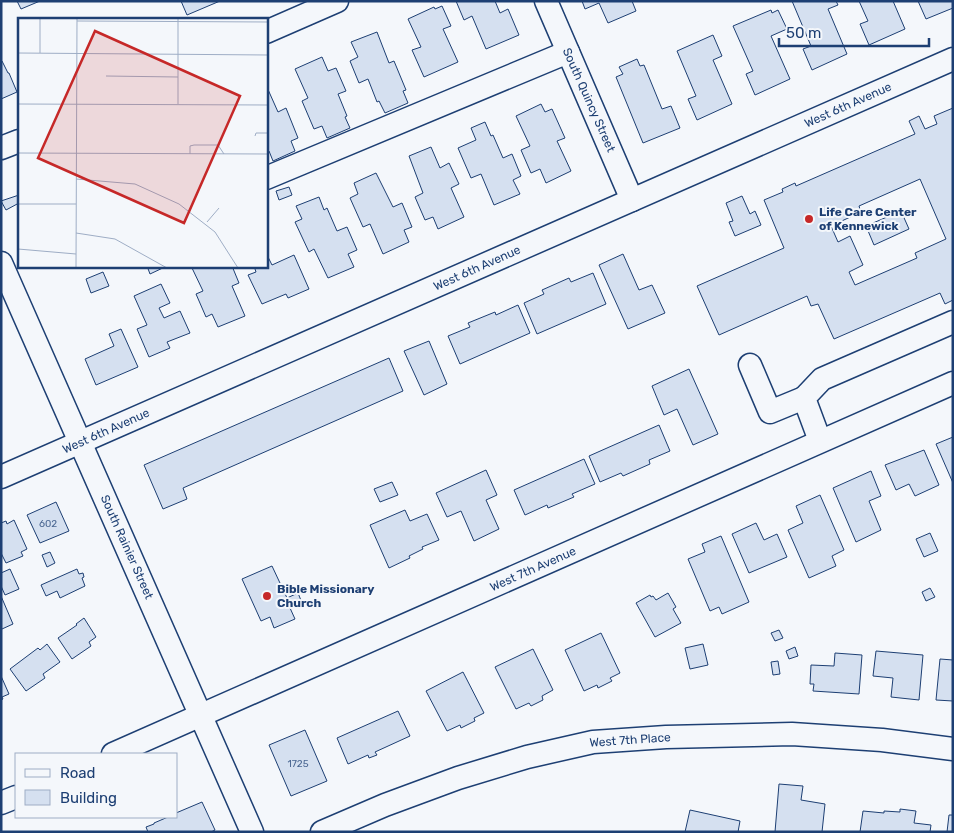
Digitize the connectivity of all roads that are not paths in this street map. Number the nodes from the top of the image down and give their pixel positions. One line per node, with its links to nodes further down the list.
1 (337, 1): 3 (street)
2 (546, 1): 4 (street, South Quincy Street)
3 (268, 31)
4 (568, 52): 8 (street); 9 (street, South Quincy Street)
5 (953, 59): 9 (street, West 6th Avenue)
6 (18, 141): 7 (street)
7 (1, 148)
8 (268, 177)
9 (632, 200): 15 (street, West 6th Avenue)
10 (1, 263): 15 (street, South Rainier Street)
11 (953, 322): 14 (street)
12 (750, 365): 14 (street)
13 (953, 383): 16 (street, West 7th Avenue)
14 (804, 398): 16 (street)
15 (80, 442): 17 (street, West 6th Avenue); 18 (street, South Rainier Street)
16 (820, 442): 18 (street, West 7th Avenue)
17 (1, 477)
18 (201, 716): 20 (street, West 7th Avenue); 23 (street, South Rainier Street)
19 (953, 749): 24 (street, West 7th Place)
20 (114, 753)
21 (15, 797): 22 (street)
22 (1, 803)
23 (252, 832)
24 (322, 832)

